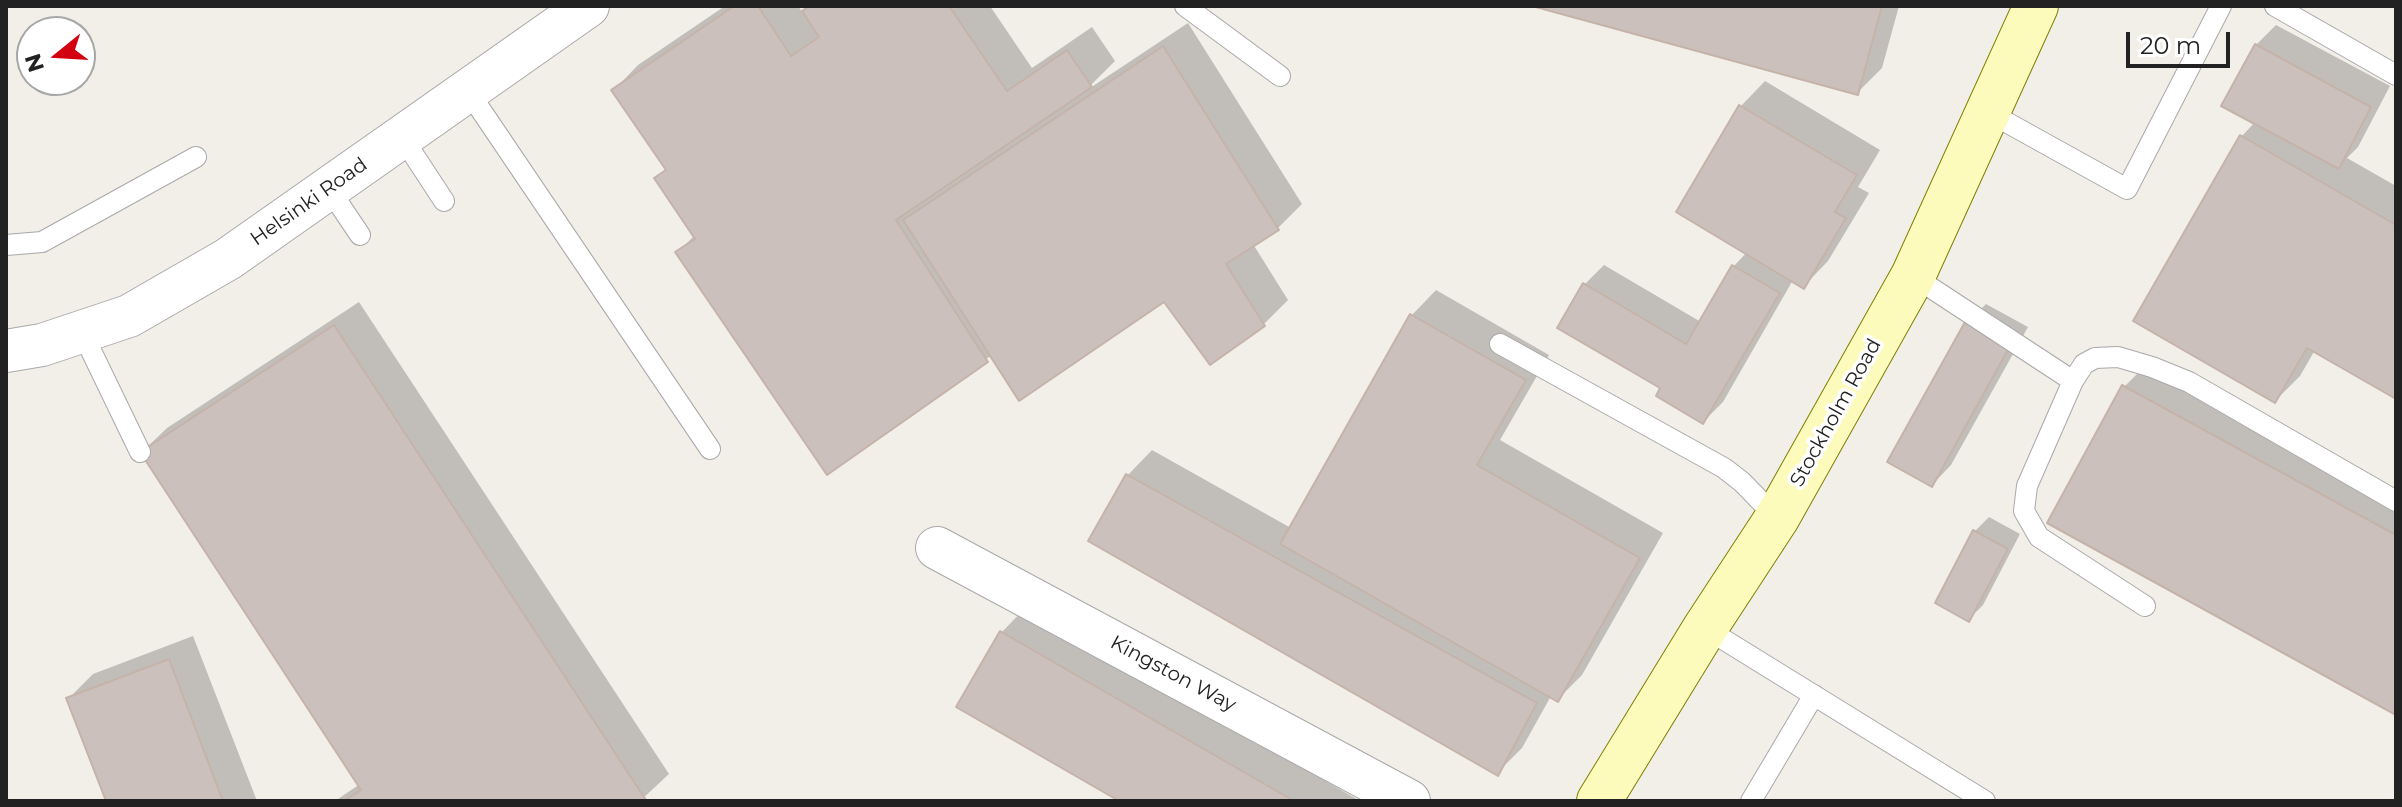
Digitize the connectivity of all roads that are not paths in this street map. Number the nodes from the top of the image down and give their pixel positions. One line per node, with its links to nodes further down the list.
1 (588, 6): 8 (street, Helsinki Road)
2 (1185, 6): 7 (lane)
3 (2036, 6): 9 (street, Stockholm Road)
4 (2221, 6): 9 (lane)
5 (2275, 6): 6 (lane)
6 (2396, 75)
7 (1280, 76)
8 (468, 91): 10 (street, Helsinki Road); 21 (lane)
9 (1988, 112): 16 (street, Stockholm Road)
10 (402, 137): 12 (street, Helsinki Road); 13 (lane)
11 (196, 157): 15 (lane)
12 (329, 189): 14 (lane); 17 (street, Helsinki Road)
13 (444, 201)
14 (360, 235)
15 (6, 245)
16 (1913, 276): 20 (lane); 24 (street, Stockholm Road)
17 (82, 332): 19 (street, Helsinki Road); 22 (lane)
18 (1500, 344): 24 (lane)
19 (6, 351)
20 (2073, 381): 23 (lane); 26 (lane)
21 (710, 449)
22 (140, 452)
23 (2396, 501)
24 (1777, 518): 27 (street, Stockholm Road)
25 (937, 548): 29 (street, Kingston Way)
26 (2145, 606)
27 (1705, 628): 28 (lane); 30 (street, Stockholm Road)
28 (1814, 695): 31 (lane); 32 (lane)
29 (1409, 801)
30 (1599, 801)
31 (1751, 801)
32 (1985, 801)

